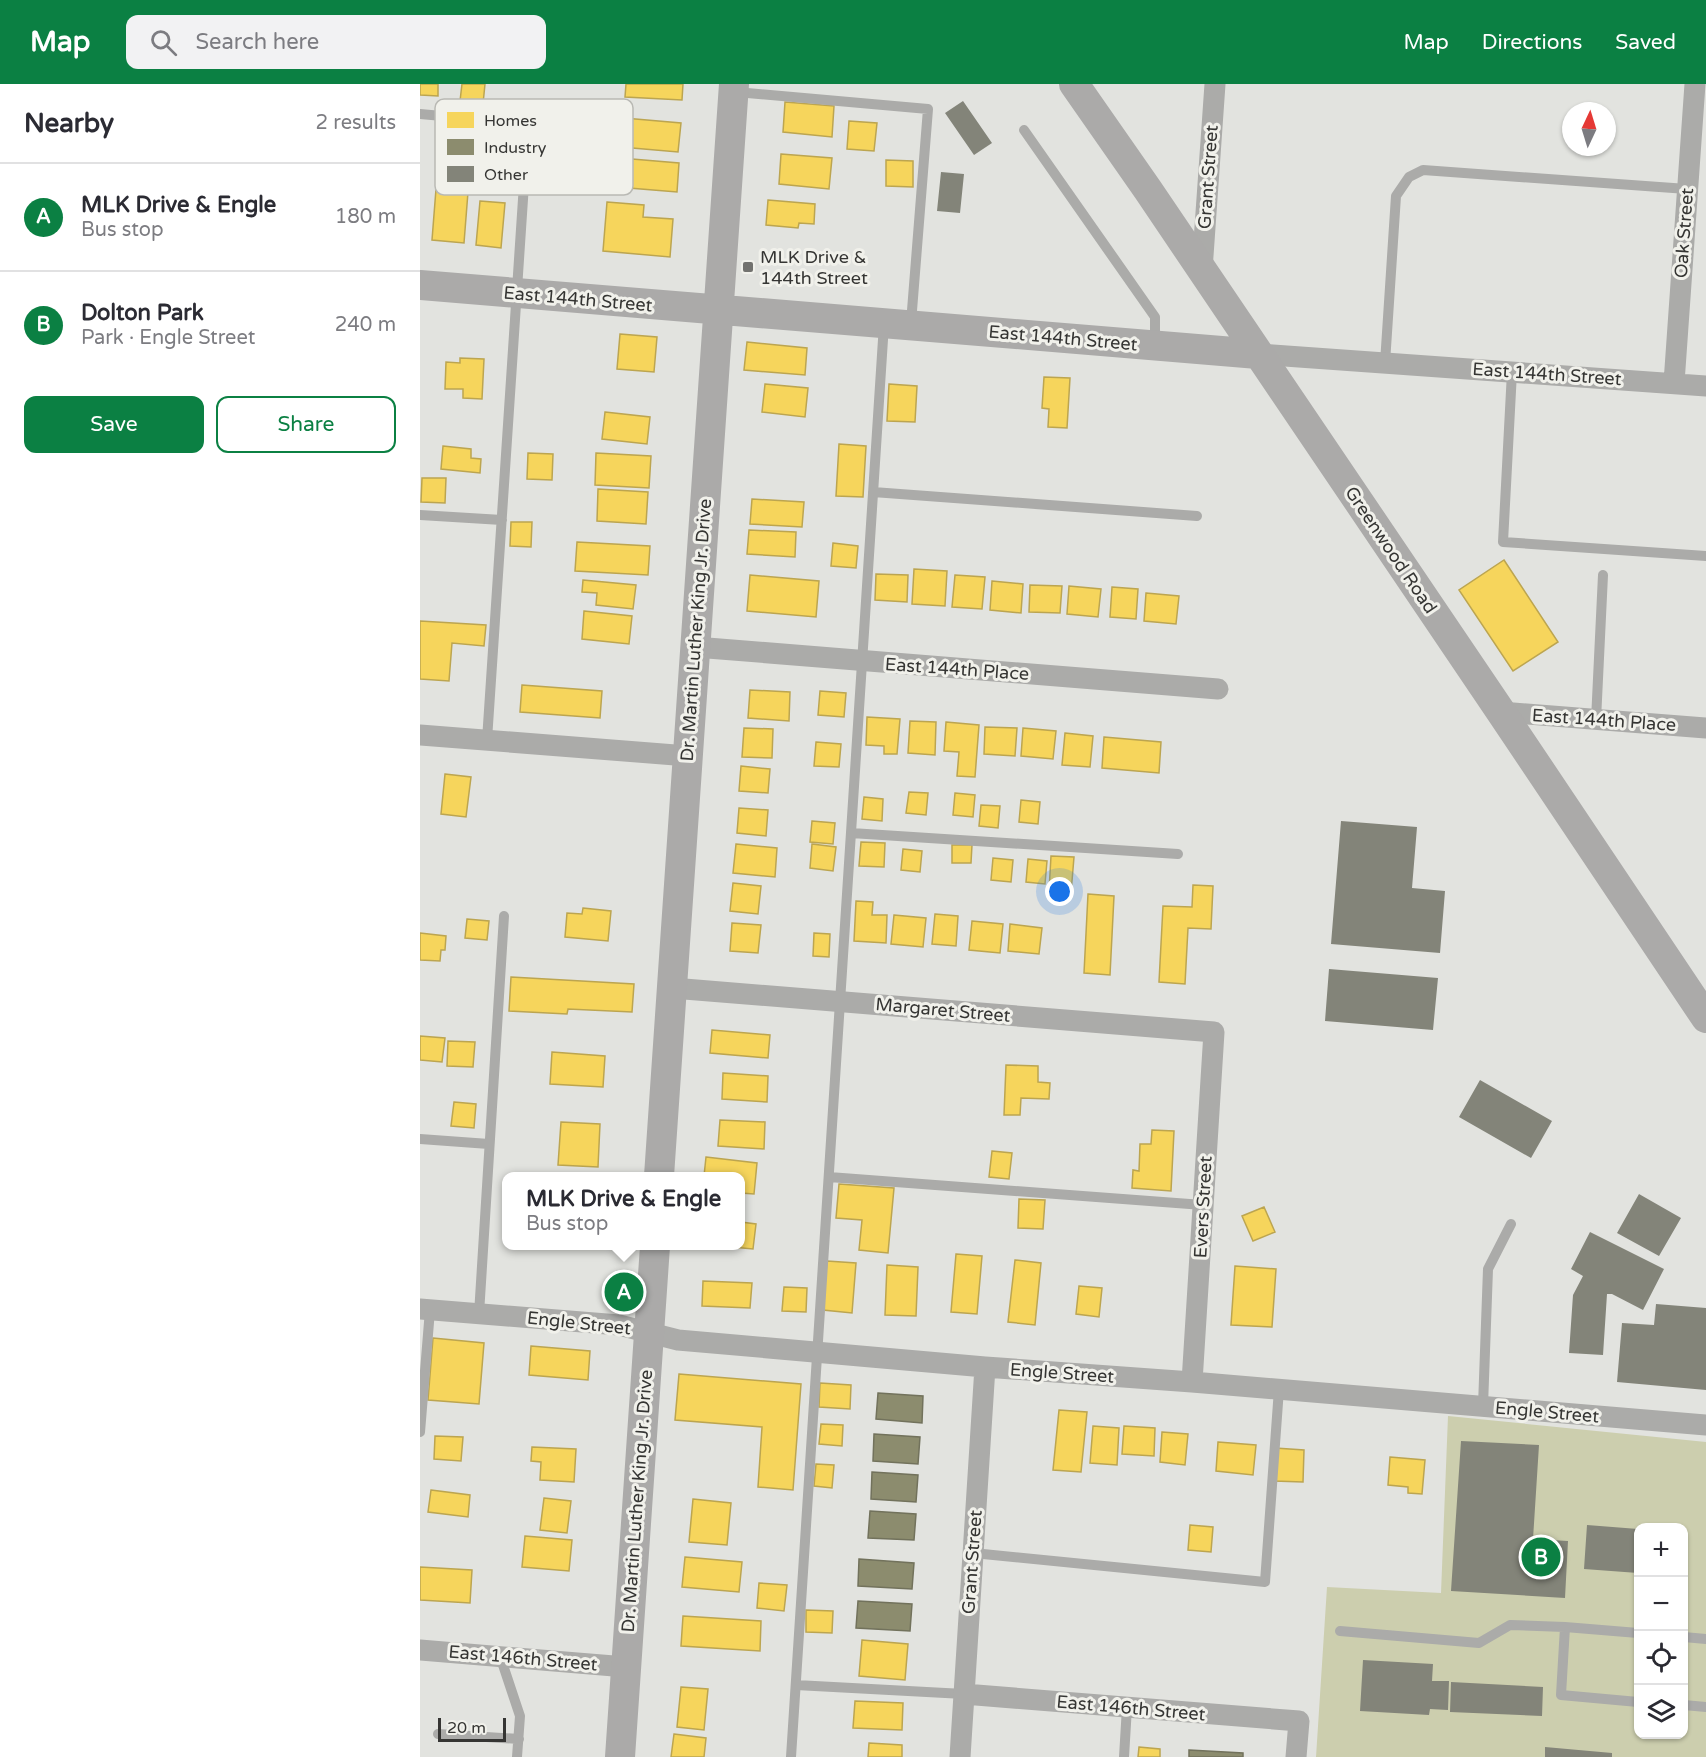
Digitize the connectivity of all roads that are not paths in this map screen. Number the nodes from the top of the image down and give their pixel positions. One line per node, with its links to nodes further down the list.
1 (1074, 84): 10 (street, Greenwood Road)
2 (1215, 84): 10 (street, Grant Street)
3 (1695, 84): 8 (street, Oak Street)
4 (733, 88): 13 (street, Dr. Martin Luther King Jr. Drive); 14 (lane)
5 (420, 114): 6 (lane)
6 (435, 115)
7 (1024, 130): 15 (lane)
8 (1687, 189): 17 (lane); 19 (street, Oak Street)
9 (523, 195): 12 (lane)
10 (1202, 270): 16 (street, Greenwood Road)
11 (420, 285): 12 (street, East 144th Street)
12 (517, 293): 13 (street, East 144th Street); 24 (lane)
13 (718, 310): 14 (street, East 144th Street); 27 (street, Dr. Martin Luther King Jr. Drive)
14 (897, 325): 15 (street, East 144th Street); 21 (lane)
15 (1155, 345): 16 (street, East 144th Street)
16 (1258, 354): 17 (street, East 144th Street); 30 (street, Greenwood Road)
17 (1386, 363): 18 (street, East 144th Street)
18 (1512, 372): 19 (street, East 144th Street); 25 (lane)
19 (1674, 383): 20 (street, East 144th Street)
20 (1706, 386)
21 (873, 492): 23 (lane); 28 (lane)
22 (420, 514): 24 (lane)
23 (1197, 516)
24 (502, 520): 34 (lane)
25 (1706, 556)
26 (1603, 575): 31 (lane)
27 (695, 647): 28 (street, East 144th Place); 35 (street, Dr. Martin Luther King Jr. Drive)
28 (862, 661): 29 (street, East 144th Place); 36 (lane)
29 (1218, 689)
30 (1501, 712): 31 (street, East 144th Place); 41 (street, Greenwood Road)
31 (1596, 720): 32 (street, East 144th Place)
32 (1706, 728)
33 (420, 735): 34 (street)
34 (487, 741): 35 (street)
35 (688, 756): 39 (street, Dr. Martin Luther King Jr. Drive)
36 (851, 833): 37 (lane); 40 (lane)
37 (1178, 854)
38 (504, 916): 44 (lane)
39 (672, 988): 40 (street, Margaret Street); 45 (street, Dr. Martin Luther King Jr. Drive)
40 (840, 1001): 42 (street, Margaret Street); 46 (lane)
41 (1706, 1018)
42 (1214, 1032): 47 (street, Evers Street)
43 (420, 1138): 44 (lane)
44 (489, 1144): 51 (lane)
45 (659, 1172)
46 (829, 1177): 47 (lane); 53 (lane)
47 (1203, 1204): 55 (street, Evers Street)
48 (1511, 1224): 57 (lane)
49 (654, 1250): 52 (street, Dr. Martin Luther King Jr. Drive)
50 (425, 1310): 51 (street, Engle Street); 59 (lane)
51 (479, 1314): 52 (street, Engle Street)
52 (649, 1332): 53 (street, Engle Street); 68 (street, Dr. Martin Luther King Jr. Drive)
53 (817, 1352): 54 (street, Engle Street); 69 (lane)
54 (985, 1367): 55 (street, Engle Street); 60 (street, Grant Street)
55 (1192, 1382): 56 (street, Engle Street)
56 (1279, 1389): 57 (street, Engle Street); 60 (lane)
57 (1483, 1406): 58 (street, Engle Street)
58 (1706, 1425)
59 (420, 1432)
60 (973, 1553): 70 (street, Grant Street)
61 (1565, 1627): 62 (lane); 63 (lane); 71 (lane)
62 (1341, 1631)
63 (1634, 1633)
64 (1688, 1637): 65 (lane)
65 (1706, 1639)
66 (420, 1650): 67 (street, East 146th Street)
67 (500, 1656): 68 (street, East 146th Street); 76 (lane)
68 (626, 1667): 78 (street, Dr. Martin Luther King Jr. Drive)
69 (796, 1685): 70 (lane); 79 (lane)
70 (964, 1695): 73 (street, East 146th Street); 80 (street, Grant Street)
71 (1634, 1702)
72 (1688, 1706): 74 (lane)
73 (1127, 1707): 81 (lane); 82 (street, East 146th Street)
74 (1706, 1707)
75 (438, 1734): 76 (lane)
76 (519, 1739): 77 (lane)
77 (518, 1757)
78 (620, 1757)
79 (791, 1757)
80 (960, 1757)
81 (1124, 1757)
82 (1296, 1757)

